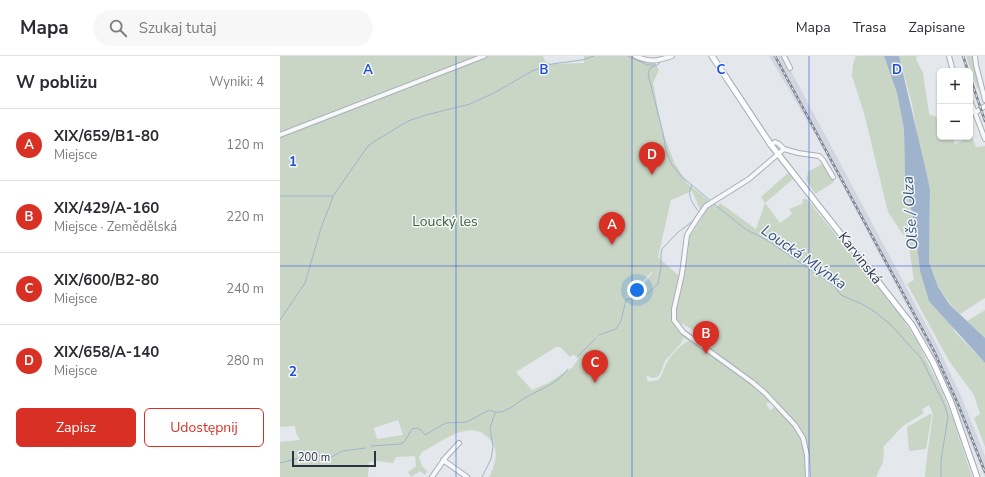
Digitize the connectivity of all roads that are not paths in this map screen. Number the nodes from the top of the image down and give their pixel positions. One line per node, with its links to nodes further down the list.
1 (482, 56): 14 (street)
2 (635, 56): 3 (street)
3 (672, 56)
4 (712, 56): 16 (main road, Karvinská)
5 (784, 56): 8 (street)
6 (949, 56): 9 (street)
7 (975, 56): 10 (street)
8 (790, 68)
9 (952, 68)
10 (985, 100)
11 (972, 104): 13 (street)
12 (985, 106): 13 (street)
13 (976, 112): 15 (street)
14 (280, 135)
15 (985, 139)
16 (771, 145): 17 (street); 18 (main road, Karvinská)
17 (784, 149): 18 (street); 19 (street)
18 (778, 153): 24 (street); 25 (main road, Karvinská)
19 (833, 177)
20 (459, 444): 21 (street)
21 (443, 460): 22 (street); 23 (street)
22 (432, 477)
23 (467, 477)
24 (808, 477)
25 (976, 477)

